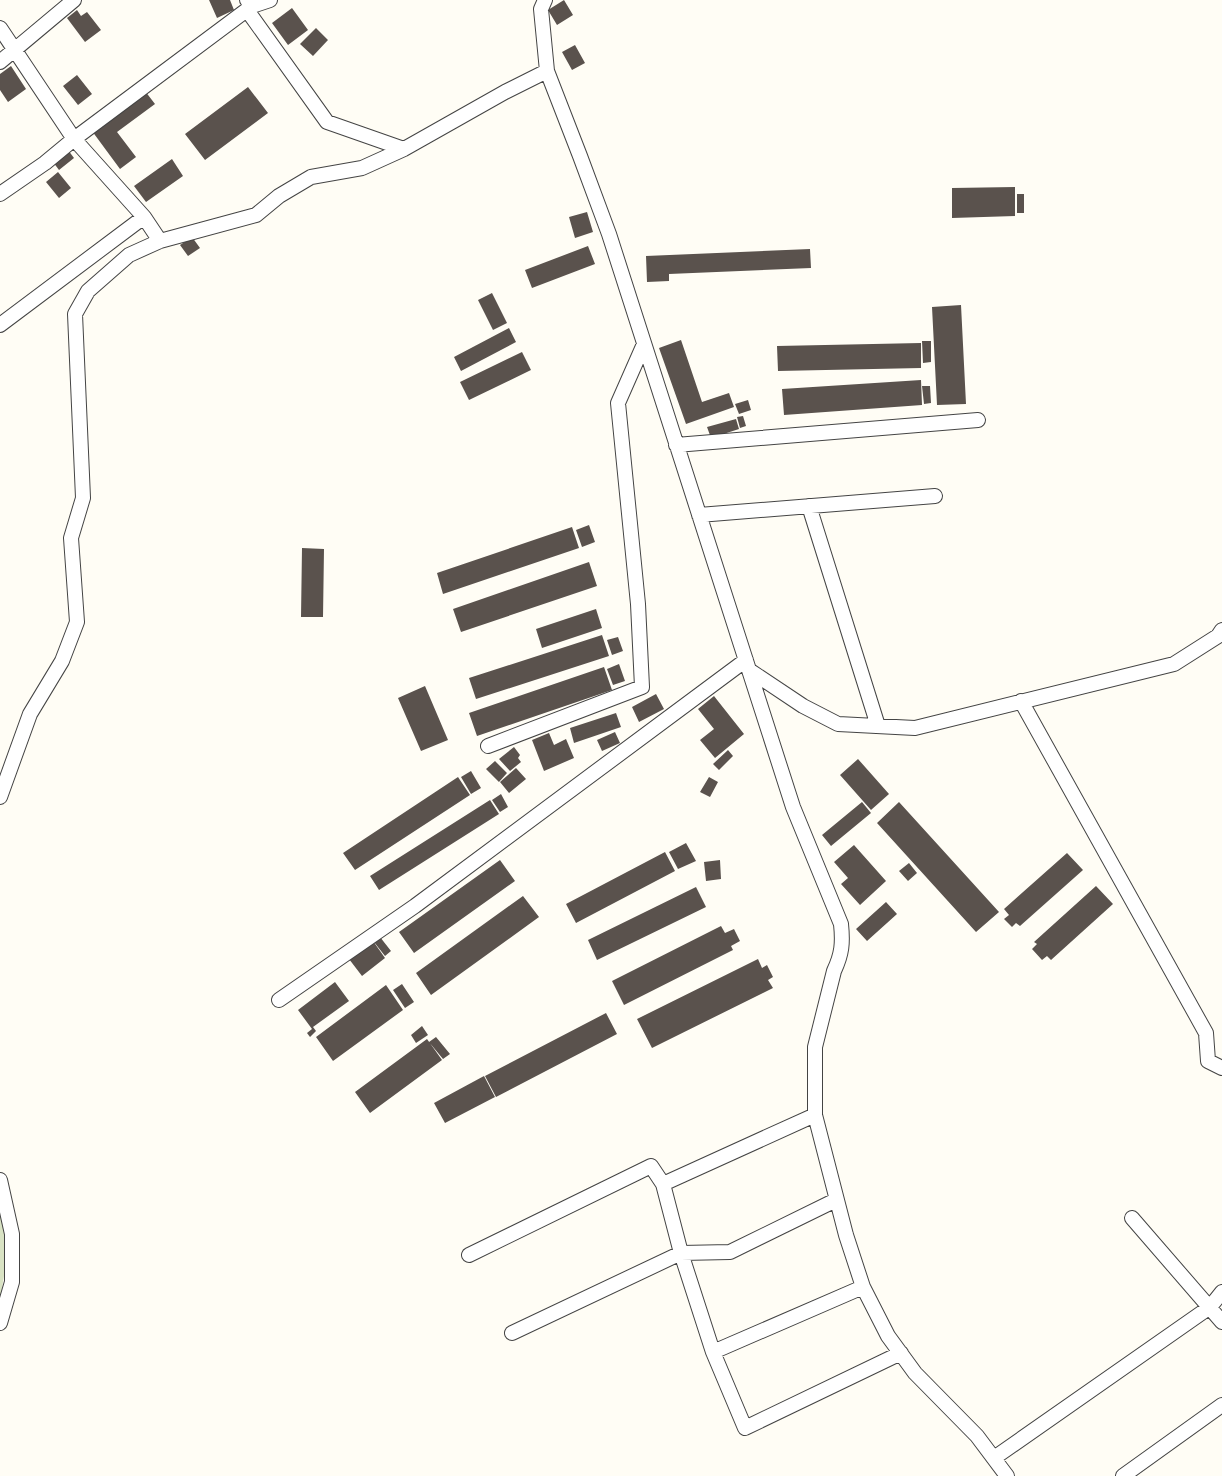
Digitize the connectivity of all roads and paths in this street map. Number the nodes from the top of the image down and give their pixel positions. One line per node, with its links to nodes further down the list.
1 (74, 0): 6 (street)
2 (270, 0): 4 (street)
3 (540, 3): 8 (street)
4 (249, 5): 9 (street); 10 (street)
5 (0, 28): 6 (street)
6 (15, 50): 7 (street); 9 (street)
7 (0, 62)
8 (547, 71): 10 (street); 15 (street)
9 (74, 139): 11 (street); 12 (street)
10 (404, 150): 13 (street)
11 (0, 194)
12 (144, 217): 13 (street); 14 (street)
13 (160, 241): 26 (street)
14 (0, 325)
15 (644, 344): 17 (street); 25 (street)
16 (978, 420): 17 (street)
17 (676, 445): 20 (street)
18 (935, 496): 19 (street)
19 (809, 506): 20 (street); 24 (street)
20 (699, 515): 22 (street)
21 (1222, 630): 23 (street)
22 (747, 665): 24 (street); 27 (street); 29 (street)
23 (1021, 702): 24 (street); 28 (street)
24 (878, 726)
25 (488, 746)
26 (0, 797)
27 (279, 1000)
28 (1222, 1068)
29 (814, 1114): 31 (street); 32 (street)
30 (0, 1180): 40 (street)
31 (663, 1184): 34 (street); 35 (street)
32 (836, 1200): 34 (street); 36 (street)
33 (1132, 1218): 38 (street)
34 (681, 1254): 41 (street); 42 (street)
35 (469, 1255)
36 (863, 1288): 42 (street); 43 (street)
37 (1222, 1292): 38 (street)
38 (1210, 1307): 39 (street); 45 (street)
39 (1222, 1322)
40 (0, 1323)
41 (512, 1333)
42 (713, 1352): 43 (street)
43 (901, 1353): 45 (street)
44 (1222, 1405): 47 (street)
45 (994, 1458): 46 (street)
46 (1007, 1476)
47 (1123, 1476)

